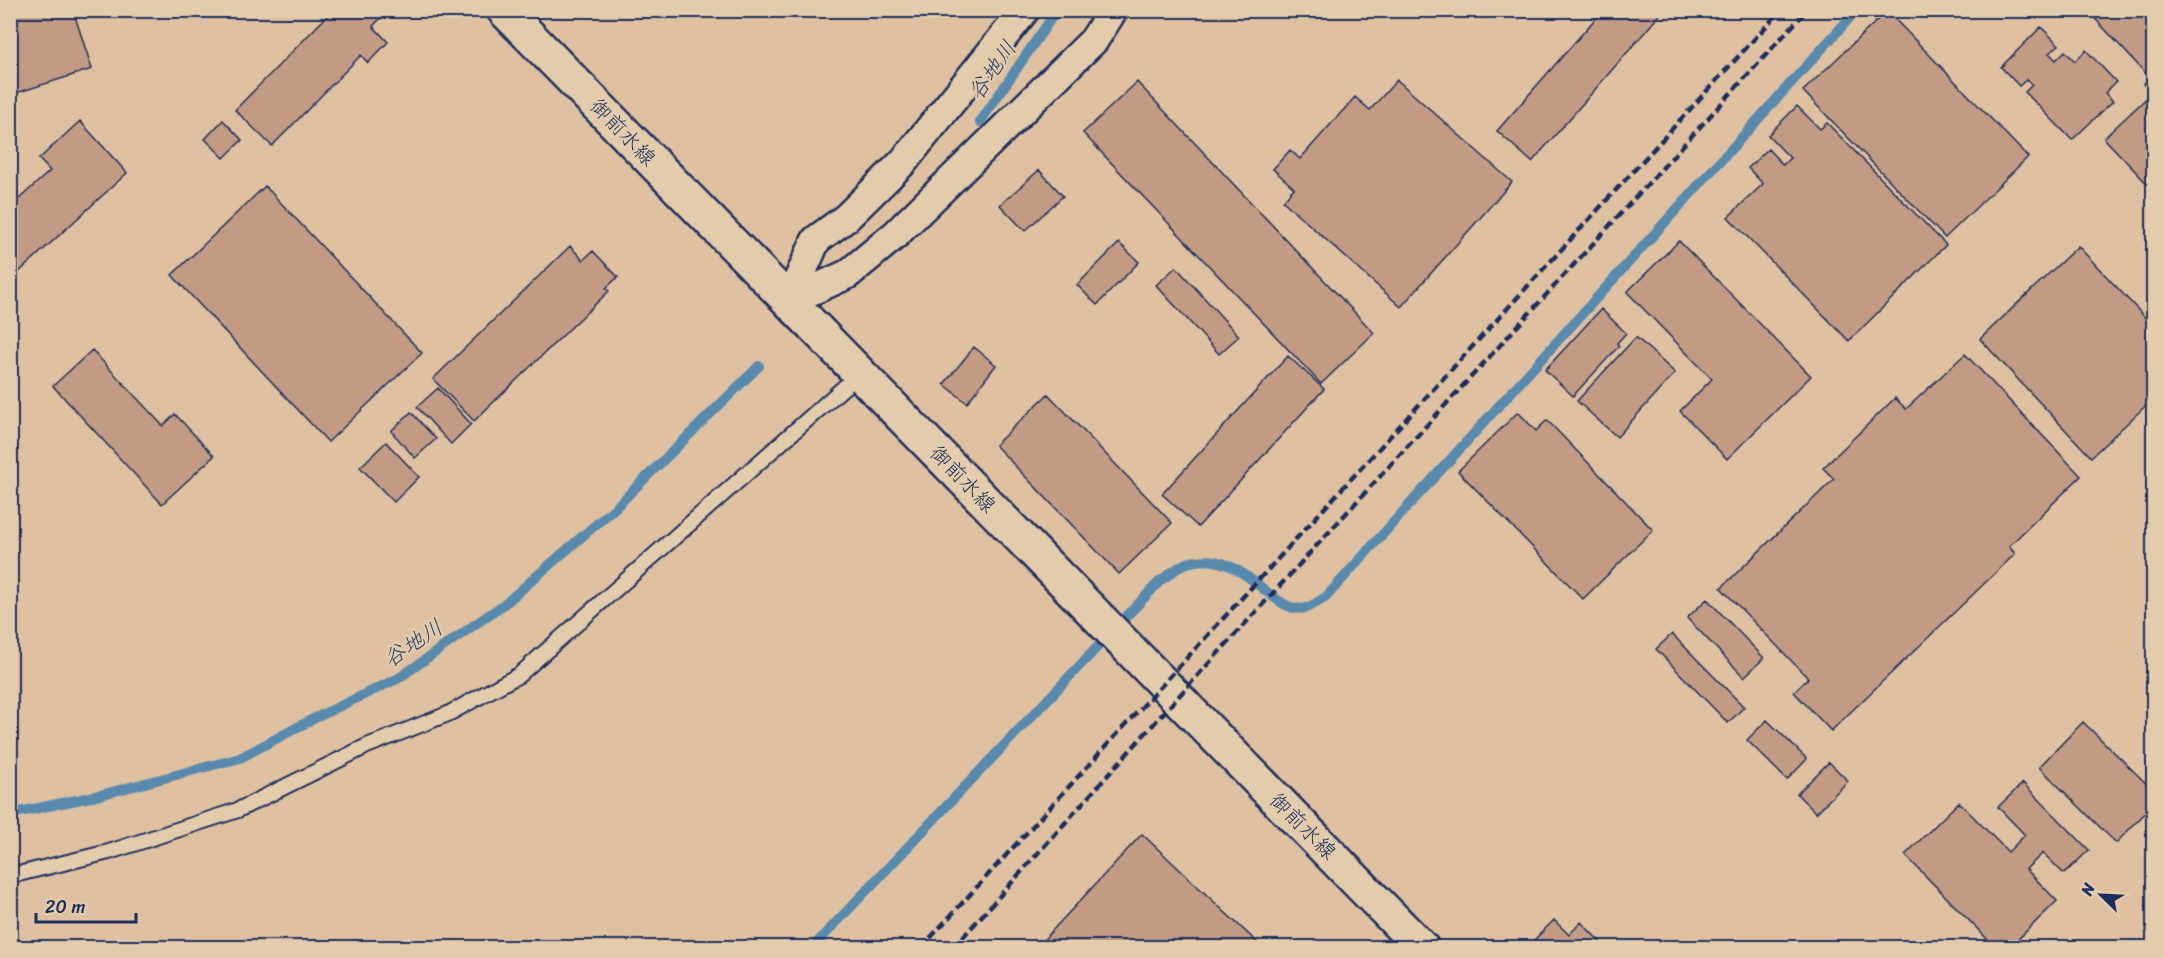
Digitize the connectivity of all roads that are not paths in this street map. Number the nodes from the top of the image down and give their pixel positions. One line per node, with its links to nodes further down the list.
1 (504, 10): 4 (street, 御前水線)
2 (1025, 10): 4 (street)
3 (1113, 10): 4 (street)
4 (789, 301): 5 (street, 御前水線)
5 (860, 373): 6 (lane); 7 (street, 御前水線)
6 (10, 876)
7 (1422, 948)

